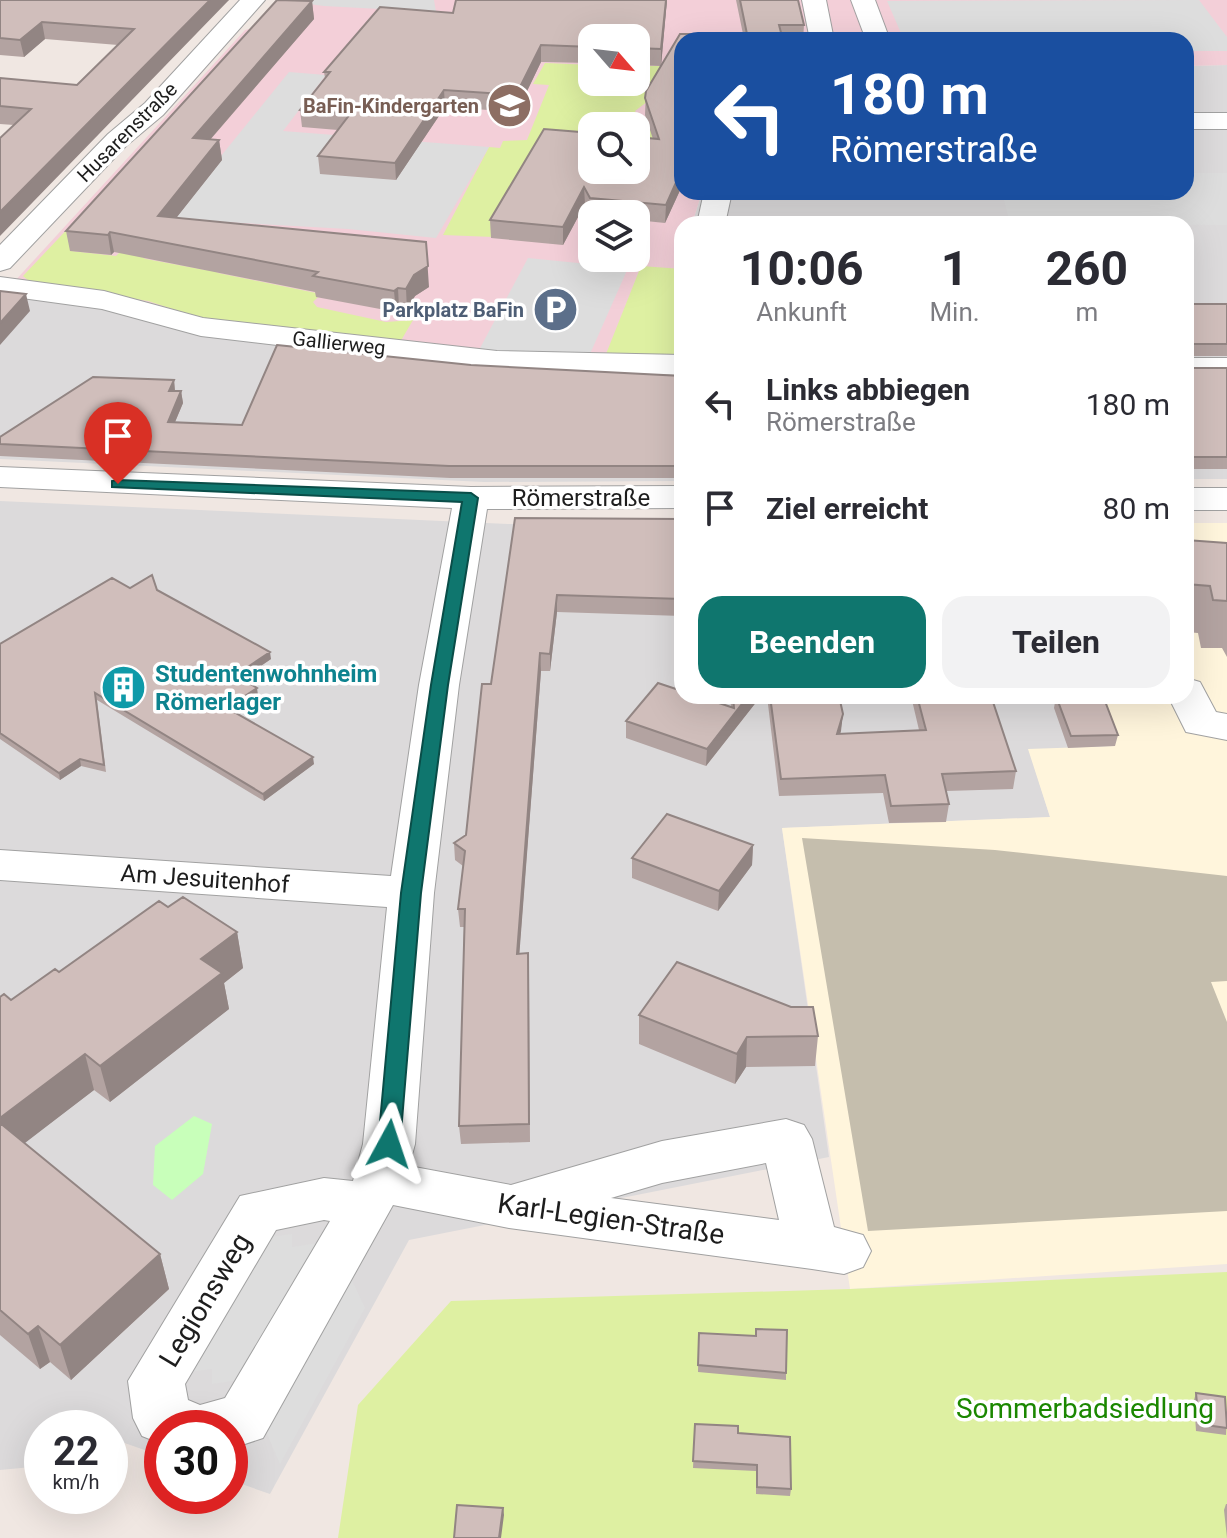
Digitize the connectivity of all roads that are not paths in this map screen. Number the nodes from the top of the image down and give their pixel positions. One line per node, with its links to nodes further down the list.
1 (253, 0): 8 (street, Husarenstraße)
2 (814, 0): 4 (street)
3 (863, 0): 5 (street)
4 (820, 32)
5 (875, 32)
6 (1194, 121): 7 (street)
7 (1227, 121)
8 (0, 262)
9 (0, 286): 10 (street, Gallierweg)
10 (674, 365)
11 (1194, 368): 12 (street)
12 (1227, 368)
13 (0, 477): 15 (street, Römerstraße)
14 (674, 497): 15 (street, Römerstraße)
15 (471, 498): 21 (street)
16 (1194, 499): 17 (street)
17 (1227, 499)
18 (1192, 704): 19 (street)
19 (1227, 727)
20 (0, 865): 21 (street, Am Jesuitenhof)
21 (411, 893): 22 (street)
22 (373, 1193): 23 (street, Karl-Legien-Straße); 24 (street, Legionsweg); 25 (street)
23 (509, 1206): 23 (street, Karl-Legien-Straße)
24 (161, 1410)
25 (248, 1411)

